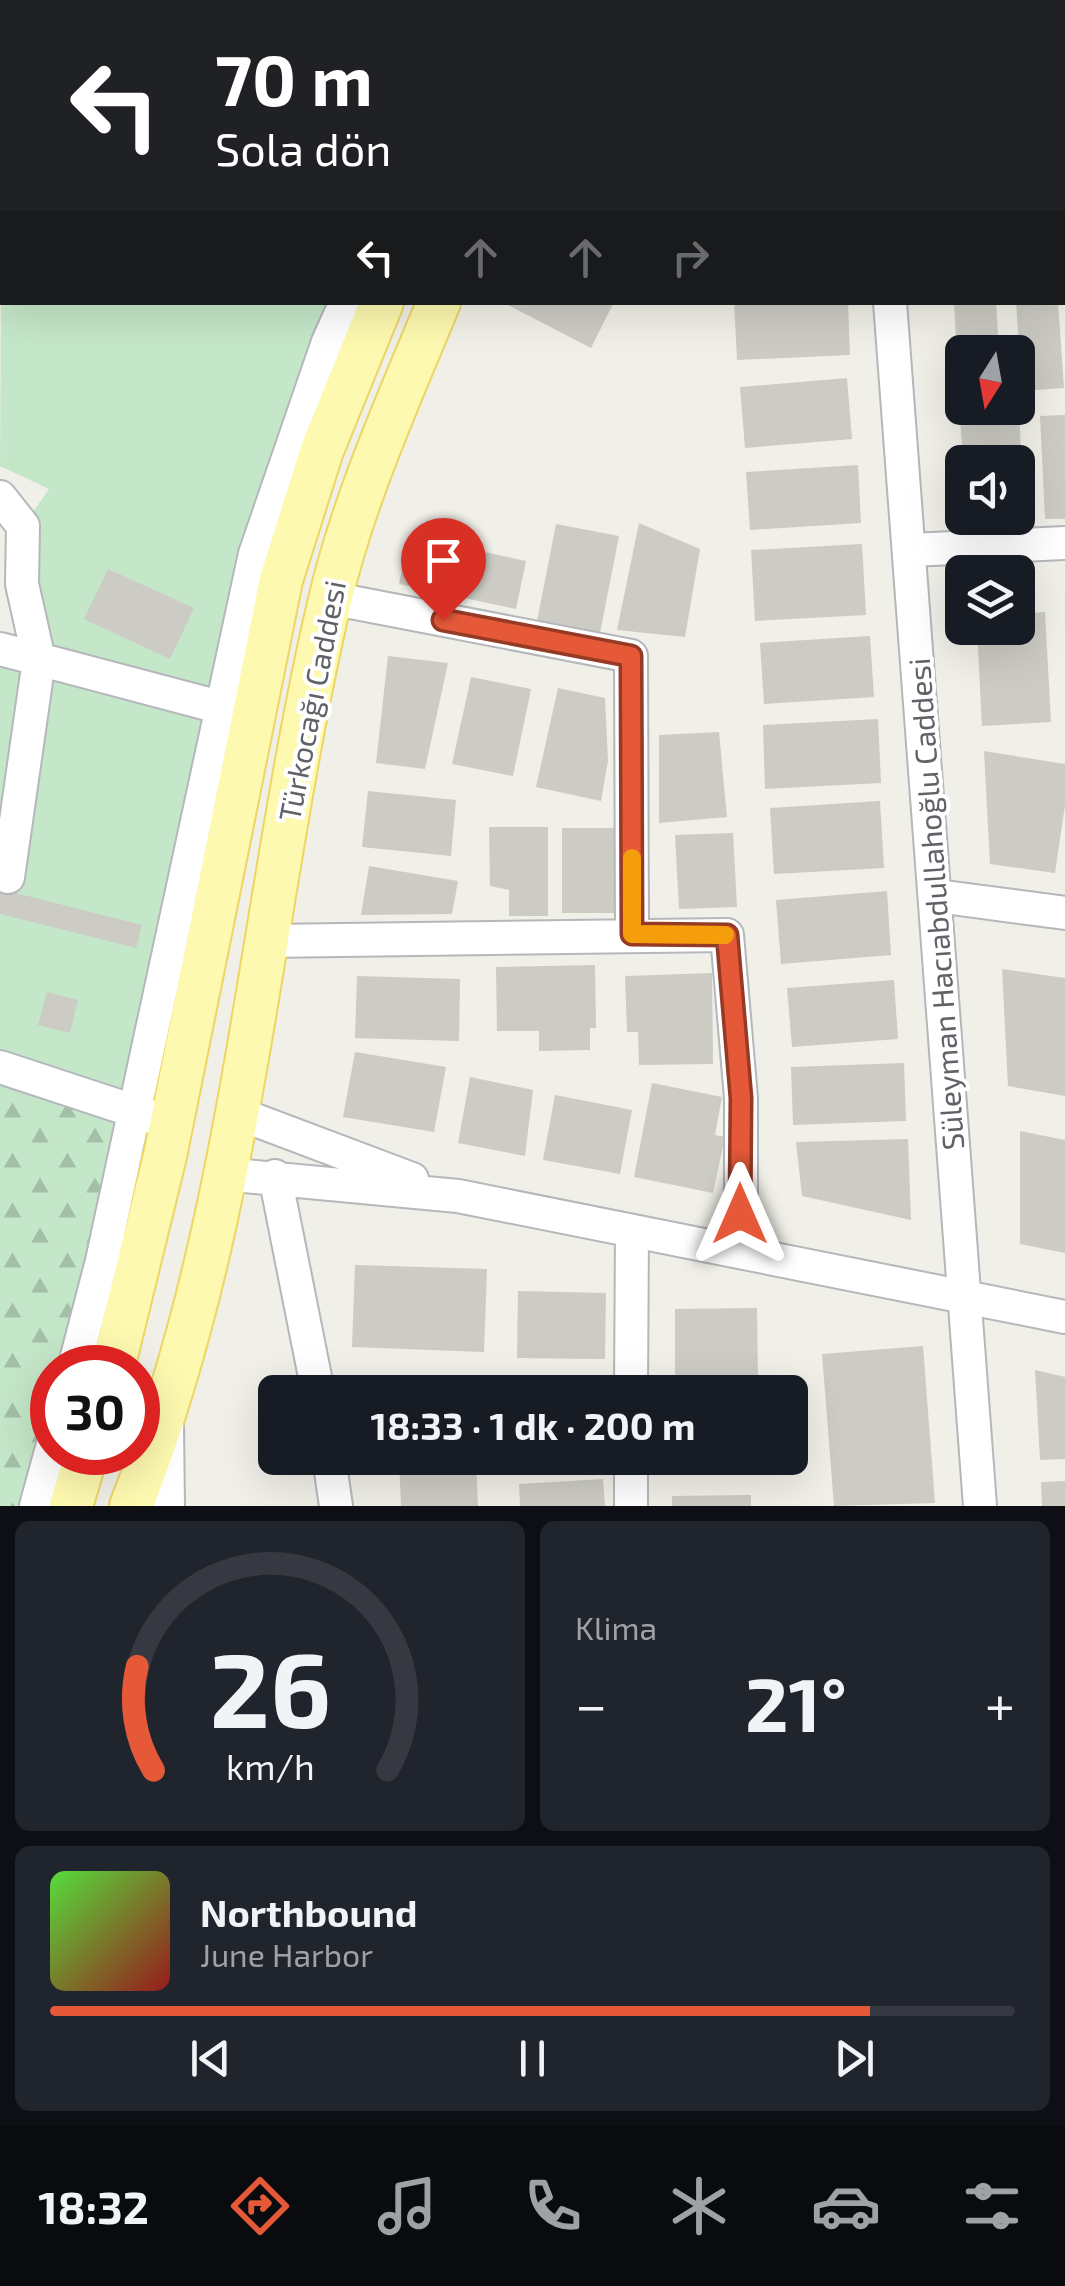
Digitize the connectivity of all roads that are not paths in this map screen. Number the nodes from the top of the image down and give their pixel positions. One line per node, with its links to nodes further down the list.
1 (345, 305): 11 (street)
2 (381, 305): 11 (main road, Türkocağı Caddesi)
3 (438, 305): 8 (main road, Türkocağı Caddesi)
4 (890, 305): 7 (street, Süleyman Hacıabdullahoğlu Caddesi)
5 (0, 497): 10 (street)
6 (1065, 543): 7 (street)
7 (910, 550): 13 (street, Süleyman Hacıabdullahoğlu Caddesi)
8 (330, 598): 15 (street); 16 (main road, Türkocağı Caddesi)
9 (0, 649): 10 (street)
10 (39, 660): 11 (street); 12 (street)
11 (236, 712): 19 (main road, Türkocağı Caddesi)
12 (8, 877)
13 (937, 896): 14 (street); 25 (street, Süleyman Hacıabdullahoğlu Caddesi)
14 (1065, 913)
15 (632, 934): 16 (street); 24 (street)
16 (267, 942): 18 (main road, Türkocağı Caddesi)
17 (0, 1067): 19 (street)
18 (234, 1112): 19 (main road); 20 (main road, Türkocağı Caddesi); 22 (street)
19 (162, 1122): 20 (main road); 27 (street); 28 (main road, Türkocağı Caddesi)
20 (223, 1174): 21 (street); 31 (main road)
21 (274, 1176): 22 (street); 29 (street)
22 (458, 1196): 23 (street)
23 (632, 1231): 24 (street); 30 (street)
24 (740, 1252): 25 (street)
25 (967, 1297): 26 (street); 42 (street, Süleyman Hacıabdullahoğlu Caddesi)
26 (1065, 1317)
27 (82, 1345)
28 (117, 1345)
29 (315, 1375)
30 (632, 1375)
31 (166, 1418): 38 (main road); 39 (street)
32 (45, 1475): 36 (street)
33 (81, 1475): 37 (main road)
34 (331, 1475): 40 (street)
35 (631, 1475): 41 (street)
36 (36, 1506)
37 (71, 1506)
38 (131, 1506)
39 (168, 1506)
40 (336, 1506)
41 (632, 1506)
42 (980, 1506)

